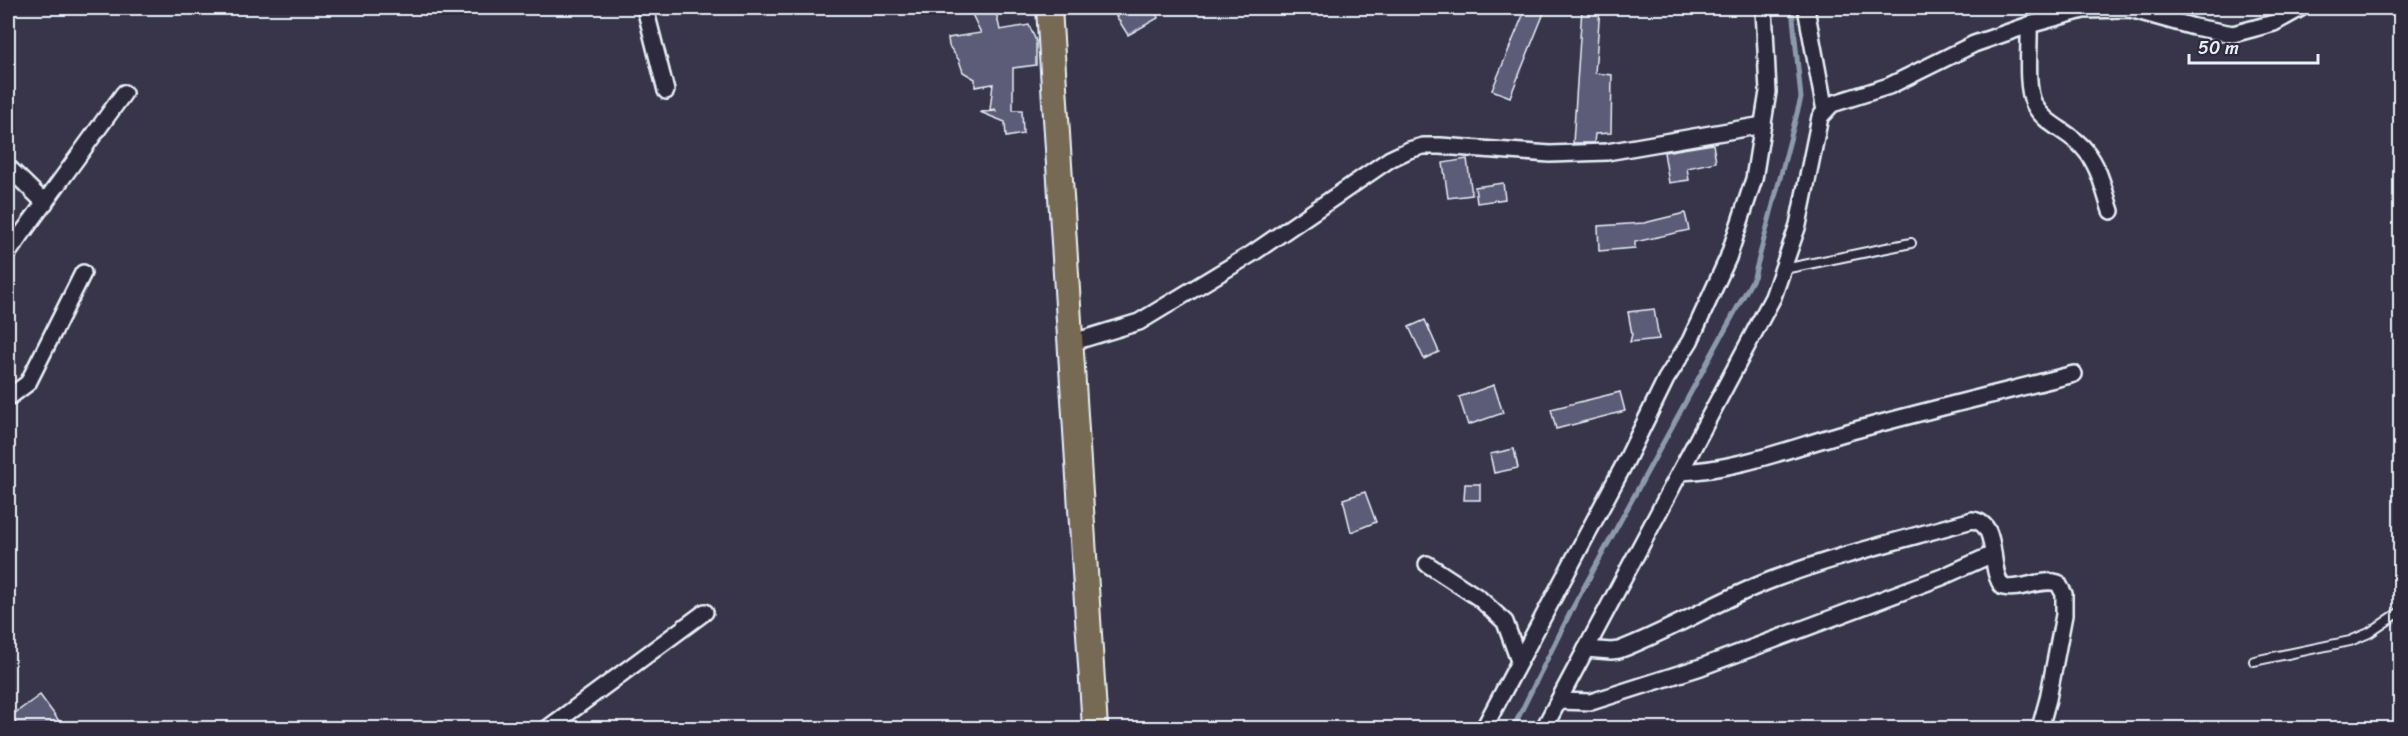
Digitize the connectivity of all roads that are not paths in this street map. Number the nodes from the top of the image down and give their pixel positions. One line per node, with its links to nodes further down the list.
1 (645, 8): 7 (street)
2 (1049, 8): 18 (main road)
3 (1764, 8): 10 (street)
4 (1806, 8): 9 (street)
5 (2301, 8): 6 (street)
6 (2029, 25): 9 (street); 13 (street)
7 (666, 91)
8 (124, 93): 12 (street)
9 (1825, 111): 16 (street)
10 (1763, 125): 18 (street); 27 (street)
11 (8, 167): 12 (street)
12 (45, 203): 15 (street)
13 (2111, 211)
14 (1911, 243): 16 (lane)
15 (8, 254)
16 (1784, 269): 21 (street)
17 (83, 273): 20 (street)
18 (1070, 344): 31 (main road)
19 (2074, 374): 21 (street)
20 (8, 398)
21 (1680, 472): 26 (street)
22 (1993, 554): 26 (street); 29 (street); 34 (street)
23 (1427, 564): 27 (street)
24 (705, 612): 30 (street)
25 (2400, 612): 28 (lane)
26 (1586, 650): 29 (street)
27 (1519, 661): 32 (street)
28 (2254, 661)
29 (1559, 700): 33 (street)
30 (548, 729)
31 (1095, 729)
32 (1484, 729)
33 (1544, 729)
34 (2040, 729)

